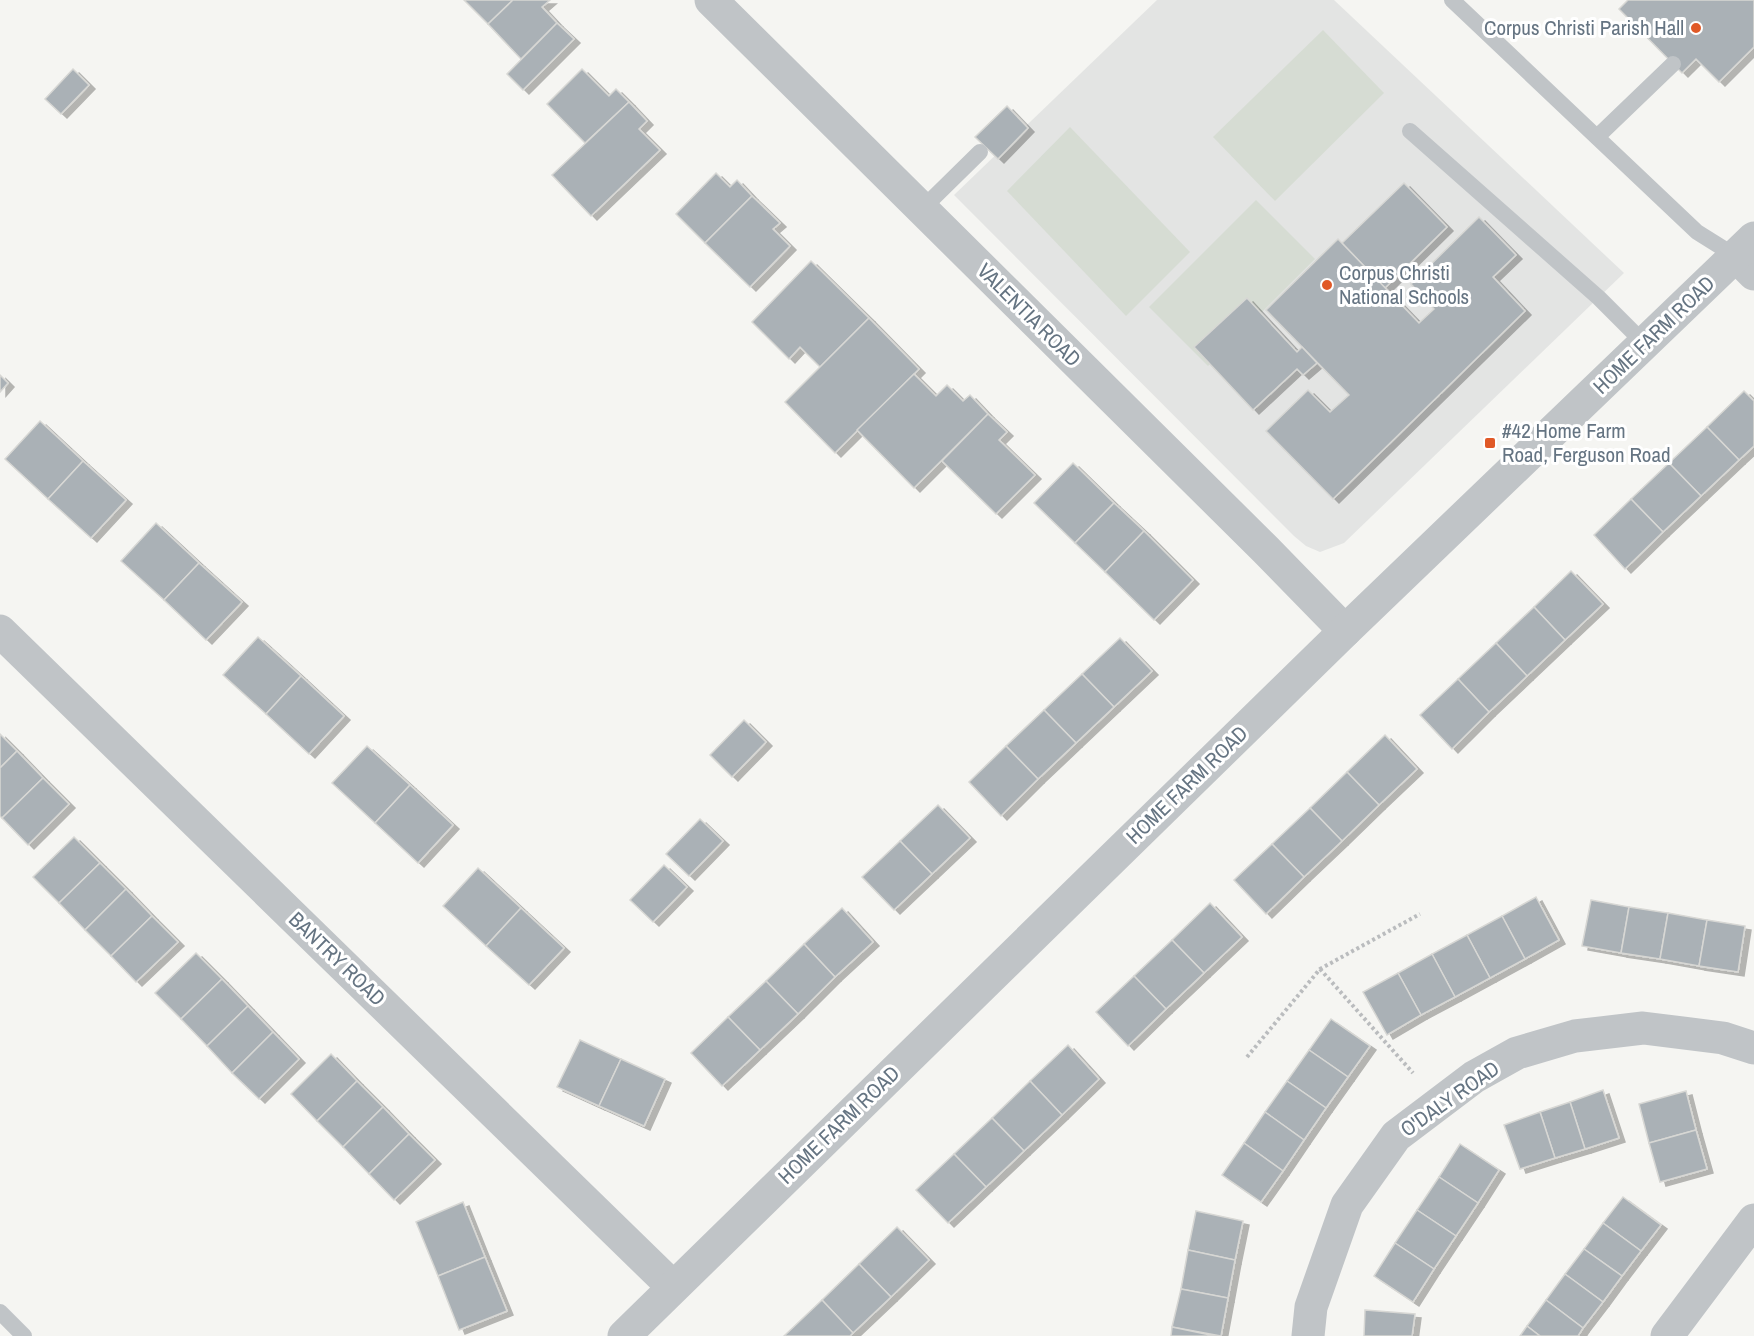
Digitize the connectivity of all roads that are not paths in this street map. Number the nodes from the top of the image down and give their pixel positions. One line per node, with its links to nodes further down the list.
1 (711, 0): 7 (street, VALENTIA ROAD)
2 (1452, 0): 5 (lane)
3 (1673, 64): 5 (lane)
4 (1410, 131): 9 (lane)
5 (1597, 137): 8 (lane)
6 (980, 152): 7 (lane)
7 (922, 209): 11 (street, VALENTIA ROAD)
8 (1748, 256): 9 (street, HOME FARM ROAD)
9 (1645, 344): 11 (street, HOME FARM ROAD)
10 (0, 631): 14 (street, BANTRY ROAD)
11 (1345, 631): 14 (street, HOME FARM ROAD)
12 (1754, 1048): 18 (street, O'DALY ROAD)
13 (1754, 1220): 19 (street)
14 (673, 1287): 17 (street, HOME FARM ROAD)
15 (0, 1312): 16 (lane)
16 (24, 1336)
17 (624, 1336)
18 (1308, 1336)
19 (1667, 1336)

